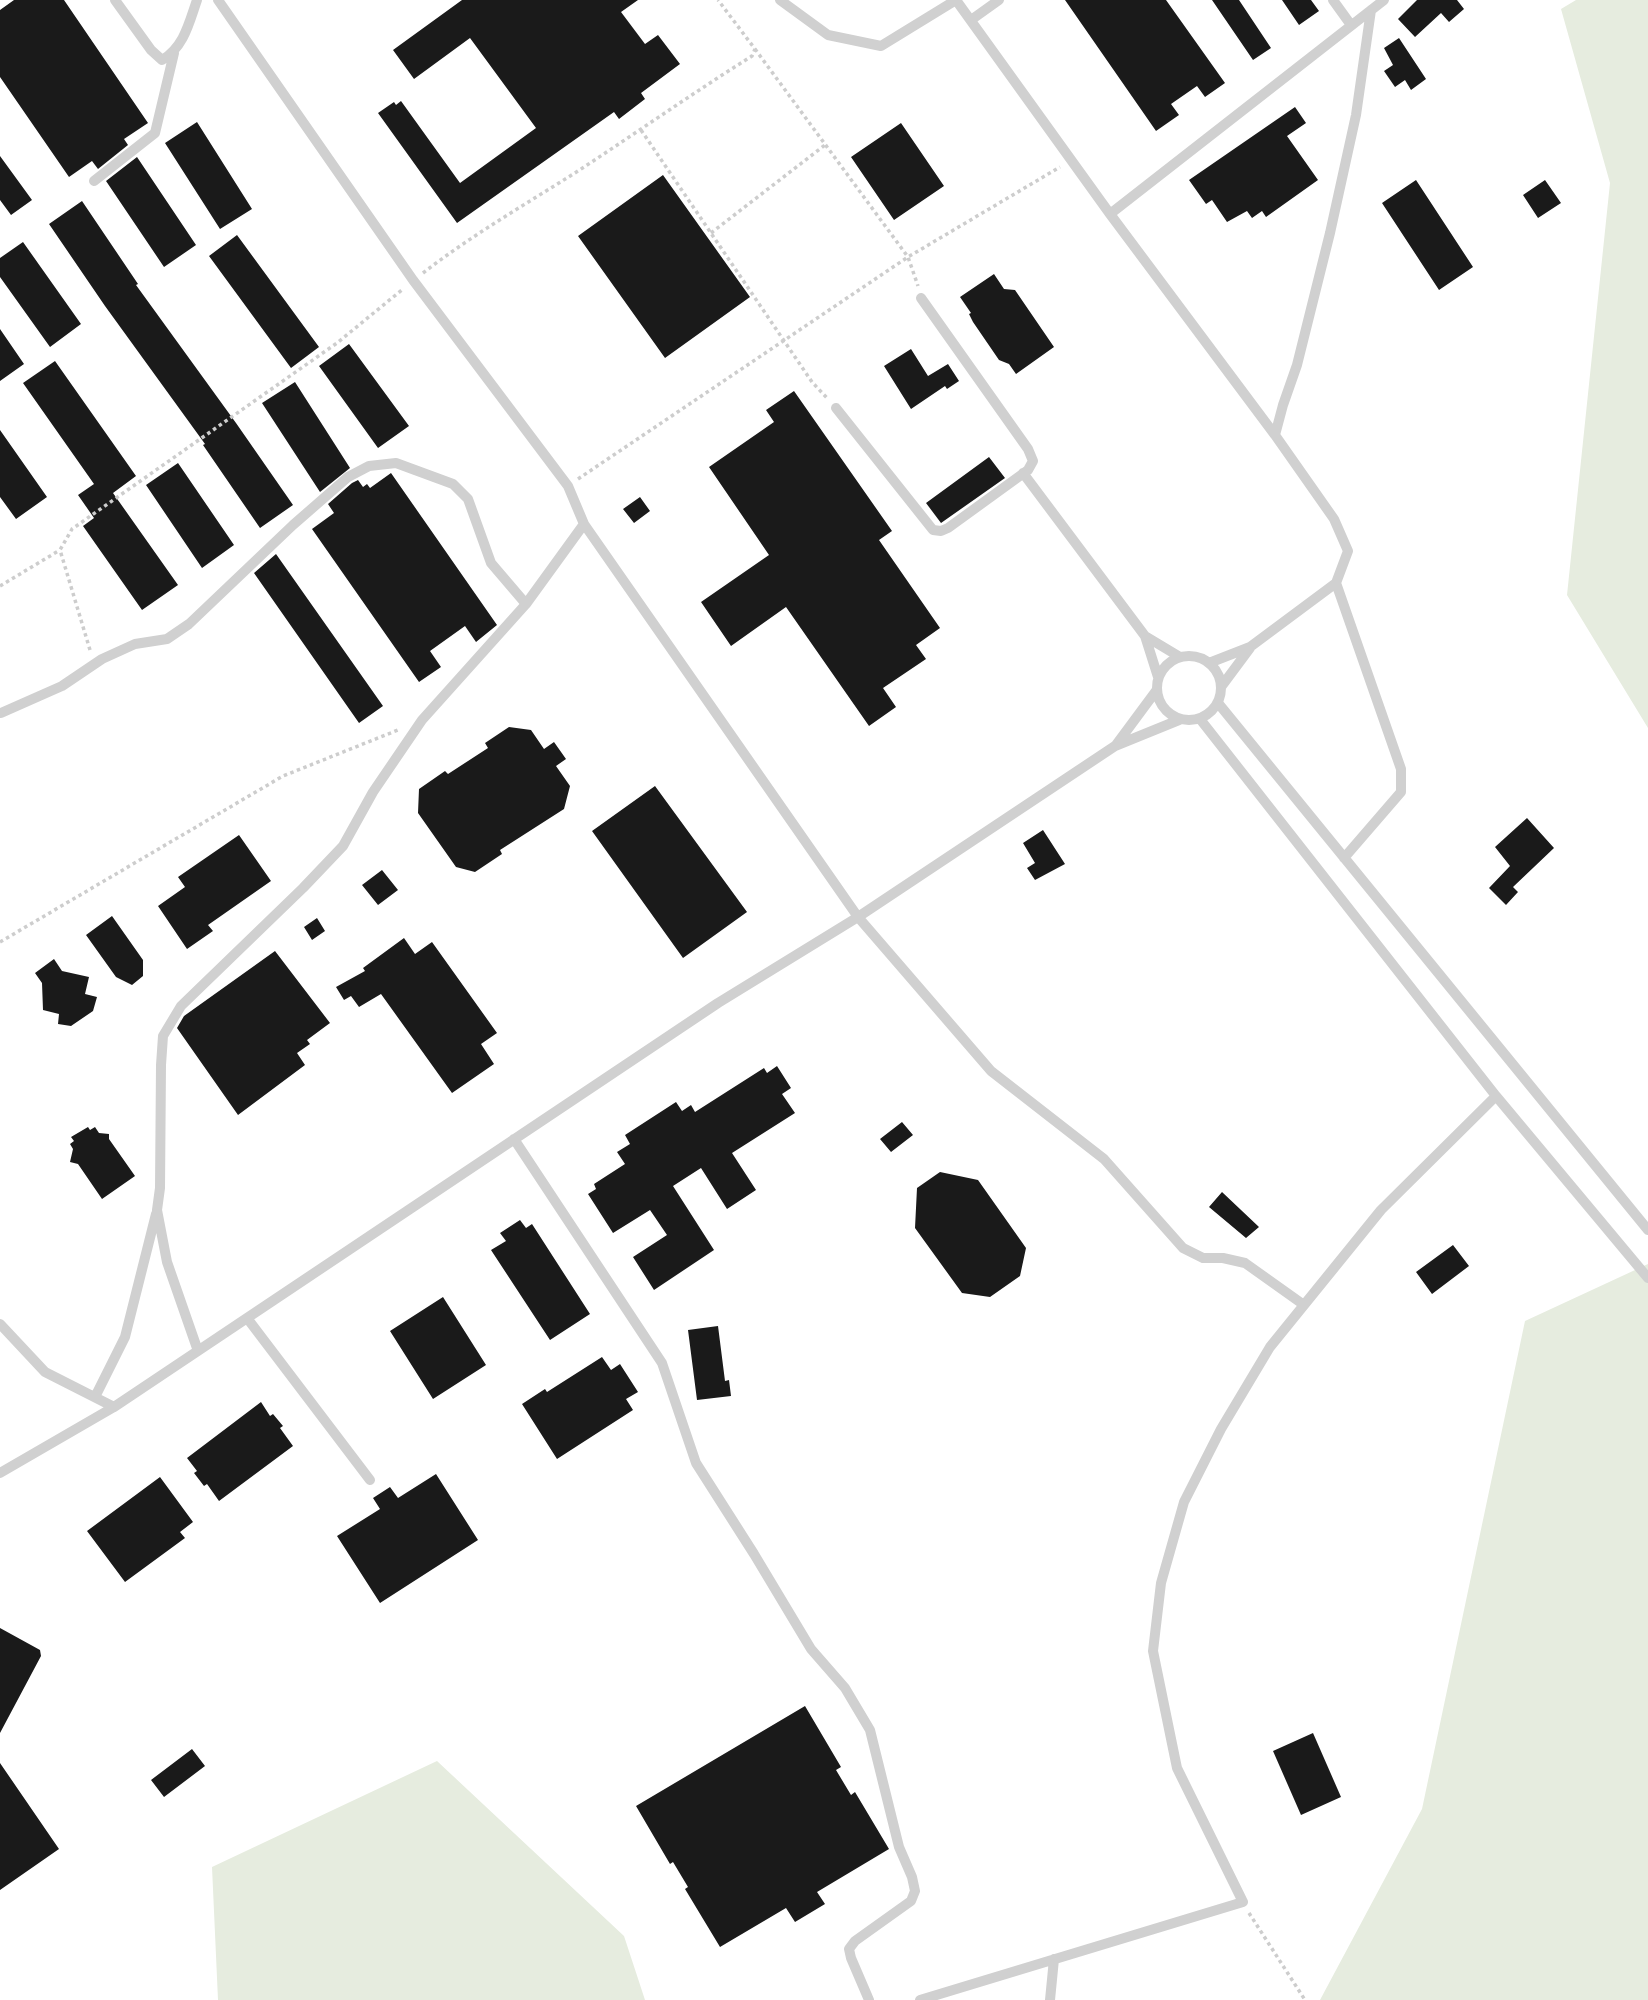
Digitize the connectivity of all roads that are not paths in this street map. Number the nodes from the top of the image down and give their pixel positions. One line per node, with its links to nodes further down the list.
1 (115, 0): 12 (lane)
2 (197, 0): 12 (lane)
3 (218, 0): 19 (lane)
4 (780, 0): 5 (lane)
5 (956, 0): 10 (lane)
6 (999, 0): 10 (lane)
7 (1333, 0): 11 (lane)
8 (1384, 0): 9 (lane)
9 (1371, 10): 11 (lane); 17 (lane)
10 (971, 20): 14 (lane)
11 (1351, 25): 14 (lane)
12 (174, 53): 13 (lane)
13 (94, 181)
14 (1110, 214): 17 (lane)
15 (921, 298): 18 (lane)
16 (836, 408): 18 (lane)
17 (1275, 435): 20 (lane)
18 (1023, 473): 22 (lane)
19 (583, 524): 21 (lane); 35 (lane)
20 (1335, 583): 23 (lane); 34 (lane)
21 (526, 604): 30 (lane); 38 (lane)
22 (1144, 636): 24 (lane); 26 (lane)
23 (1250, 648): 25 (lane); 27 (lane)
24 (1180, 657): 25 (lane); 26 (lane)
25 (1209, 663): 27 (lane)
26 (1158, 677): 28 (lane)
27 (1221, 687): 29 (lane)
28 (1156, 691): 32 (lane); 33 (lane)
29 (1218, 703): 31 (lane); 34 (lane)
30 (0, 713)
31 (1200, 719): 32 (lane); 36 (lane)
32 (1179, 720): 33 (lane)
33 (1115, 746): 35 (lane)
34 (1344, 858): 39 (lane)
35 (858, 917): 37 (lane); 41 (lane)
36 (1496, 1096): 40 (lane); 41 (lane)
37 (514, 1139): 42 (lane); 50 (lane)
38 (157, 1210): 44 (lane); 45 (lane)
39 (1648, 1230)
40 (1648, 1278)
41 (1304, 1305): 49 (lane)
42 (247, 1318): 44 (lane); 48 (lane)
43 (0, 1324): 45 (lane)
44 (198, 1350): 46 (lane)
45 (95, 1397): 46 (lane)
46 (114, 1407): 47 (lane)
47 (0, 1473)
48 (370, 1480)
49 (1054, 1959): 51 (lane); 52 (lane)
50 (869, 2000)
51 (920, 2000)
52 (1050, 2000)

